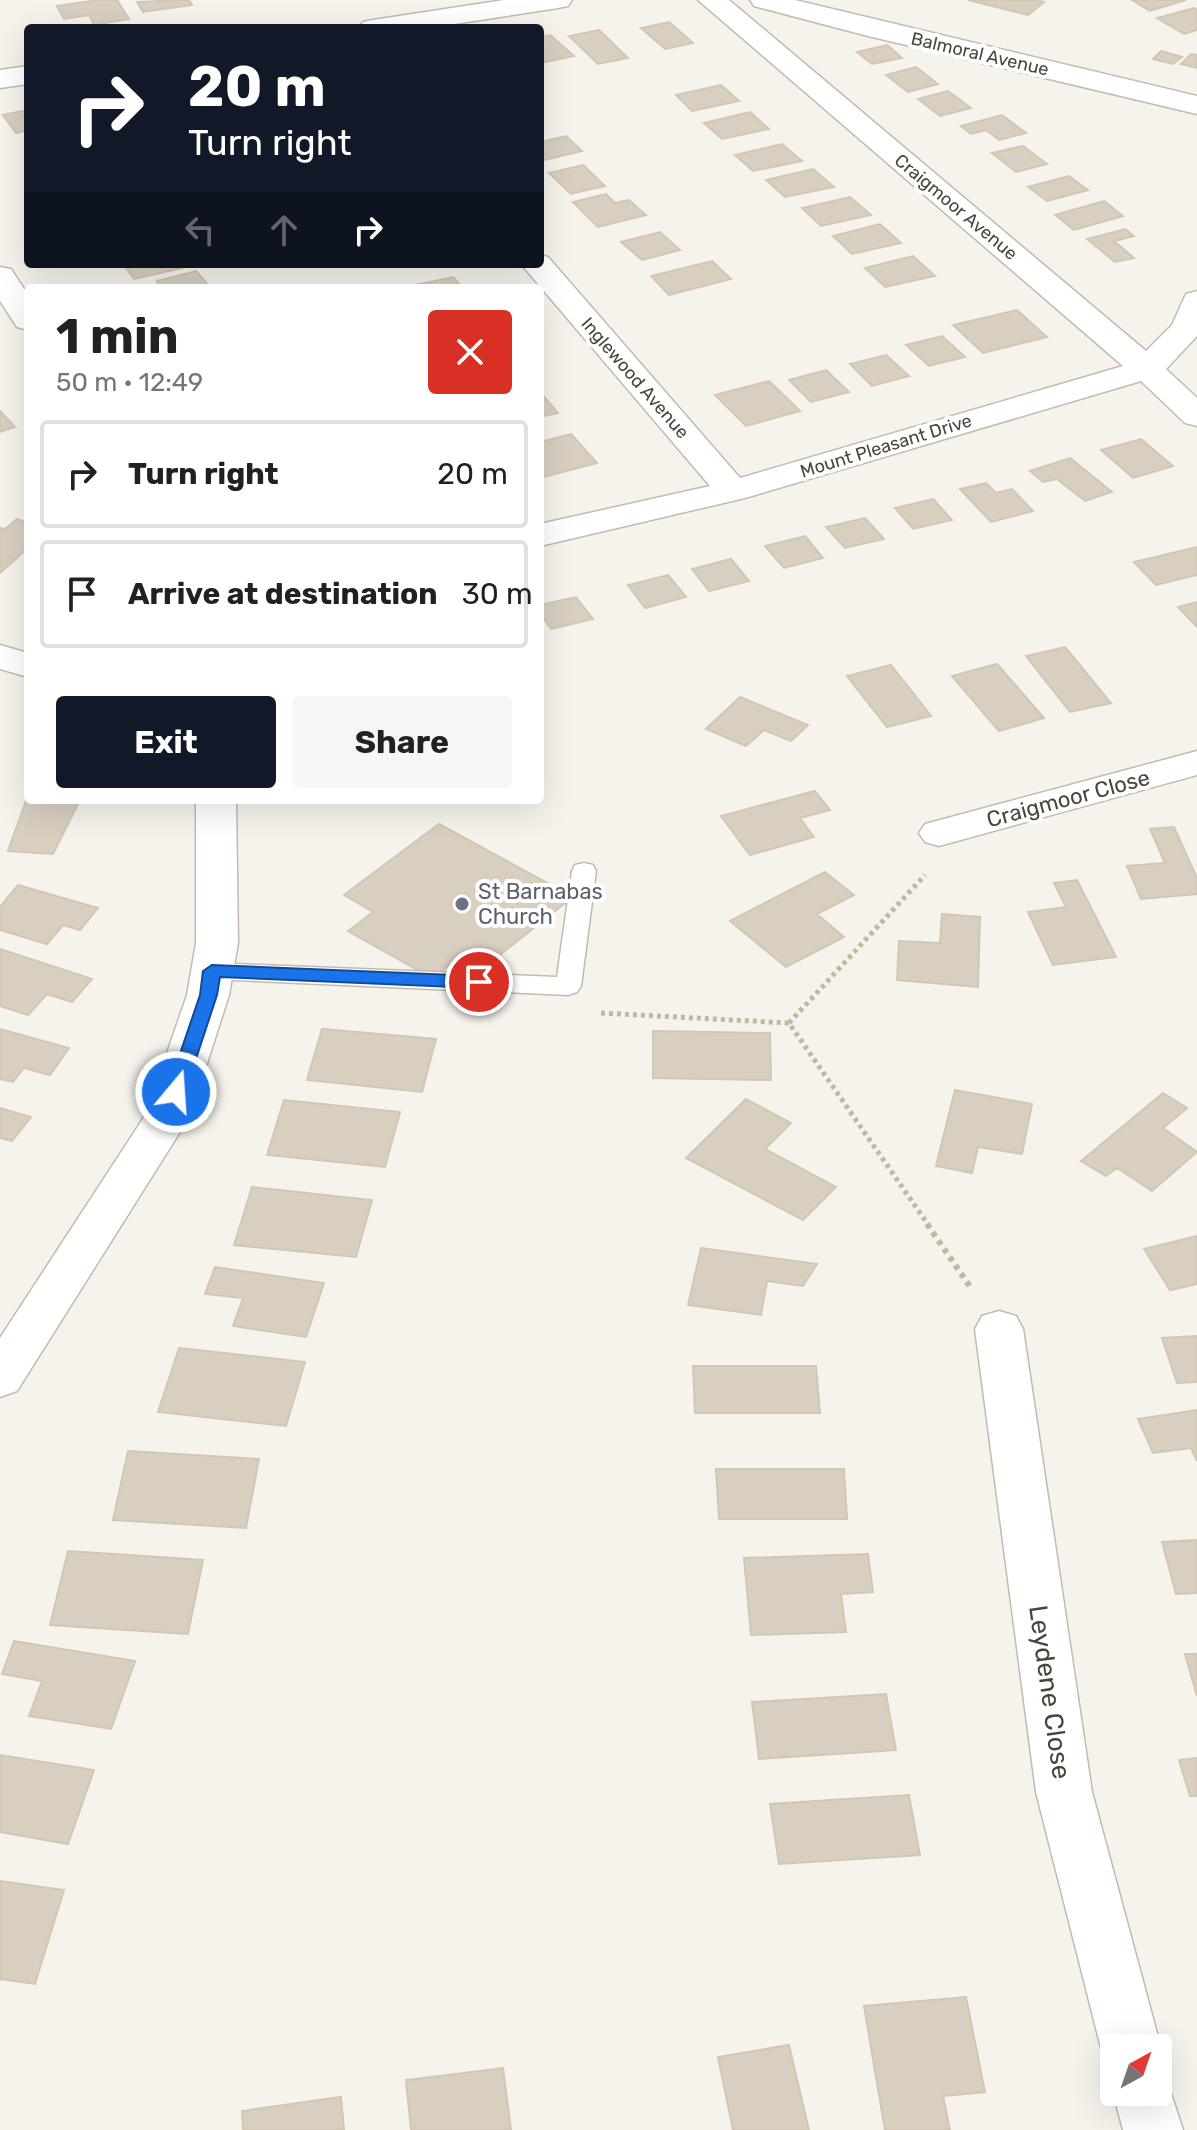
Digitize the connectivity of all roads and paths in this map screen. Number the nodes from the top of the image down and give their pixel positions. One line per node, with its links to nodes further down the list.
1 (558, 0): 4 (street)
2 (712, 0): 12 (street, Craigmoor Avenue)
3 (764, 0): 7 (street, Balmoral Avenue)
4 (399, 24)
5 (24, 76): 6 (street)
6 (0, 79)
7 (1197, 105)
8 (540, 268): 14 (street, Inglewood Avenue)
9 (0, 276): 11 (street)
10 (1197, 301): 12 (street, Mount Pleasant Drive)
11 (24, 314)
12 (1147, 369): 13 (street, Craigmoor Avenue); 14 (street, Mount Pleasant Drive)
13 (1197, 416)
14 (733, 491): 15 (street, Mount Pleasant Drive)
15 (544, 534)
16 (0, 656): 17 (street)
17 (24, 665)
18 (1197, 763): 20 (street, Craigmoor Close)
19 (216, 804): 22 (street)
20 (955, 829): 24 (path)
21 (584, 871): 22 (lane)
22 (212, 971): 26 (street)
23 (585, 1013): 24 (path)
24 (789, 1023): 25 (path)
25 (999, 1329): 27 (street, Leydene Close)
26 (0, 1378)
27 (1127, 2034)
28 (1147, 2106): 29 (street)
29 (1153, 2130)

